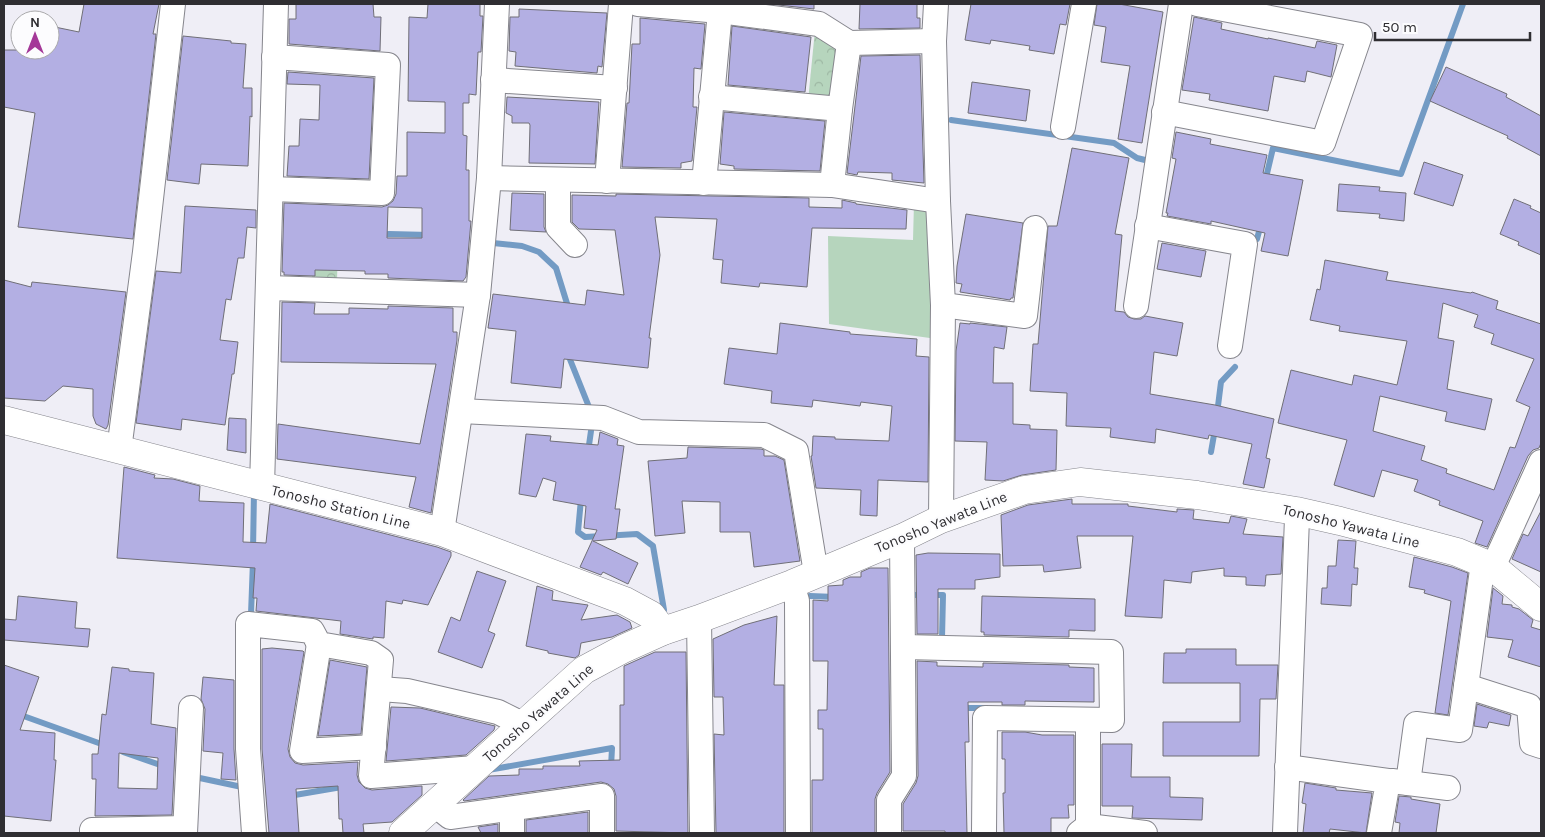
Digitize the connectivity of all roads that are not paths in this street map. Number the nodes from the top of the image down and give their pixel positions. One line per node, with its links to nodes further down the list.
1 (174, 4): 37 (street)
2 (276, 4): 13 (street)
3 (497, 4): 14 (street)
4 (621, 4): 15 (street)
5 (638, 4): 10 (street)
6 (936, 4): 11 (street)
7 (1084, 4): 19 (street)
8 (1181, 4): 18 (street)
9 (1197, 4): 18 (street)
10 (720, 11): 12 (street); 16 (street)
11 (934, 41): 12 (street); 26 (street)
12 (849, 43): 17 (street)
13 (274, 57): 25 (street); 25 (street)
14 (493, 80): 15 (street); 20 (street)
15 (615, 88): 22 (street)
16 (711, 96): 17 (street); 23 (street)
17 (840, 109): 24 (street)
18 (1164, 112): 27 (street)
19 (1063, 126)
20 (489, 178): 21 (street); 31 (street)
21 (558, 180): 22 (street); 29 (street)
22 (607, 181): 23 (street)
23 (704, 183): 24 (street)
24 (832, 184): 26 (street)
25 (271, 189): 30 (street)
26 (938, 202): 32 (street)
27 (1148, 226): 33 (street); 34 (street)
28 (1035, 228): 32 (street)
29 (575, 245)
30 (269, 288): 31 (street); 39 (street)
31 (478, 295): 35 (street)
32 (943, 305): 41 (street)
33 (1136, 306)
34 (1230, 346)
35 (461, 411): 42 (street); 45 (street)
36 (4, 420): 37 (main road, Tonosho Station Line)
37 (119, 450): 39 (main road, Tonosho Station Line)
38 (1541, 462): 44 (street)
39 (262, 486): 42 (main road, Tonosho Station Line)
40 (1296, 511): 41 (main road, Tonosho Yawata Line); 44 (main road, Tonosho Yawata Line); 58 (street)
41 (941, 519): 43 (main road, Tonosho Yawata Line)
42 (442, 532): 48 (main road, Tonosho Station Line)
43 (902, 538): 45 (main road, Tonosho Yawata Line); 50 (street)
44 (1488, 569): 46 (main road, Tonosho Yawata Line); 51 (street)
45 (804, 578): 47 (main road, Tonosho Yawata Line); 72 (street)
46 (1541, 607)
47 (699, 619): 48 (main road, Tonosho Yawata Line); 71 (street)
48 (662, 630): 55 (main road, Tonosho Yawata Line)
49 (319, 644): 52 (street); 56 (street); 67 (street)
50 (904, 647): 54 (street); 73 (street)
51 (1466, 686): 57 (street); 60 (street)
52 (380, 689): 55 (street); 56 (street)
53 (191, 708): 65 (street)
54 (1088, 720): 64 (street); 74 (street)
55 (522, 724): 59 (main road, Tonosho Yawata Line)
56 (374, 746): 59 (street)
57 (1541, 746)
58 (1287, 767): 60 (street); 76 (street)
59 (475, 768): 63 (main road, Tonosho Yawata Line)
60 (1398, 782): 61 (street); 77 (street)
61 (1448, 788)
62 (512, 810): 63 (street); 69 (street); 70 (street)
63 (445, 818): 68 (main road, Tonosho Yawata Line)
64 (1084, 830): 75 (street)
65 (185, 831): 66 (street)
66 (92, 833)
67 (254, 833)
68 (402, 833)
69 (512, 833)
70 (602, 833)
71 (702, 833)
72 (798, 833)
73 (889, 833)
74 (984, 833)
75 (1145, 833)
76 (1285, 833)
77 (1379, 833)

